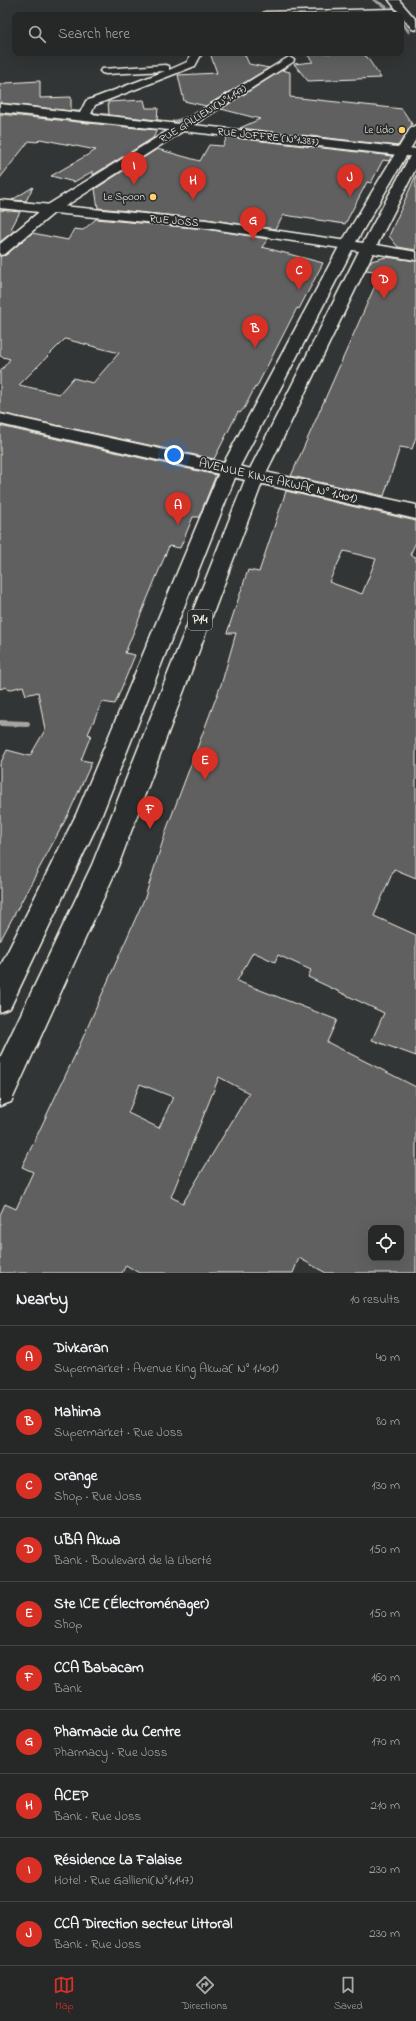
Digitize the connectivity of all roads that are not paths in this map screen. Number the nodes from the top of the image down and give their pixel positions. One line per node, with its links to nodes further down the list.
1 (379, 0): 3 (main road)
2 (394, 0): 5 (main road)
3 (395, 12)
4 (404, 12): 7 (main road)
5 (404, 12)
6 (404, 24): 8 (main road)
7 (416, 27)
8 (416, 40)
9 (195, 56): 11 (main road)
10 (289, 60): 15 (main road, RUE GALLIENI(N°1.147))
11 (184, 68): 12 (main road); 14 (main road)
12 (106, 71)
13 (0, 108): 14 (main road, RUE JOFFRE (N°1.387))
14 (84, 117): 15 (main road, RUE JOFFRE (N°1.387))
15 (182, 128): 17 (main road, RUE JOFFRE (N°1.387)); 19 (main road, RUE GALLIENI(N°1.147))
16 (416, 131): 17 (main road, P14)
17 (412, 154): 20 (main road, P14); 21 (main road, P14)
18 (0, 204): 19 (main road, RUE JOSS)
19 (51, 209): 20 (main road, RUE JOSS); 22 (main road, RUE GALLIENI(N°1.147))
20 (347, 245): 21 (main road, RUE JOSS); 25 (main road, P14)
21 (368, 249): 23 (main road, RUE JOSS); 26 (main road, P14)
22 (0, 251)
23 (416, 256)
24 (0, 420): 25 (main road, AVENUE KING AKWA( N° 1.401))
25 (230, 470): 26 (main road, AVENUE KING AKWA( N° 1.401)); 28 (main road, P14)
26 (256, 476): 27 (main road, AVENUE KING AKWA( N° 1.401)); 29 (main road, P14)
27 (416, 512)
28 (0, 998)
29 (0, 1091)

